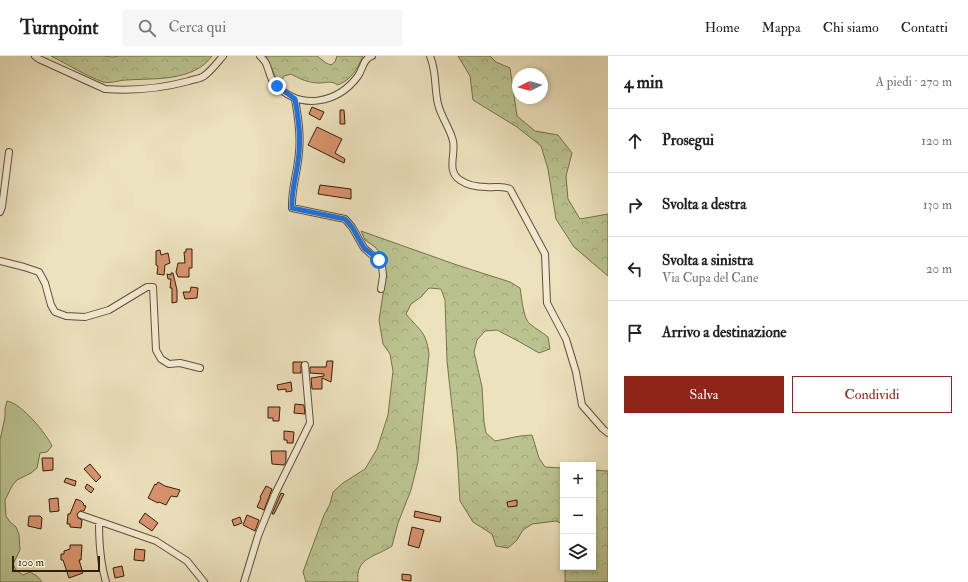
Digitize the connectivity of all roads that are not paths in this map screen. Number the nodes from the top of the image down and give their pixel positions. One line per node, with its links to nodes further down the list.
1 (36, 56): 2 (street)
2 (223, 56)
3 (260, 56): 6 (street)
4 (372, 56): 6 (street)
5 (430, 56): 13 (street)
6 (295, 99): 10 (street)
7 (9, 152): 8 (street)
8 (0, 212)
9 (0, 261): 12 (street)
10 (381, 289)
11 (305, 365): 18 (street)
12 (200, 368)
13 (608, 433)
14 (81, 516): 15 (street)
15 (99, 522): 16 (street); 17 (street)
16 (106, 582)
17 (204, 582)
18 (244, 582)

